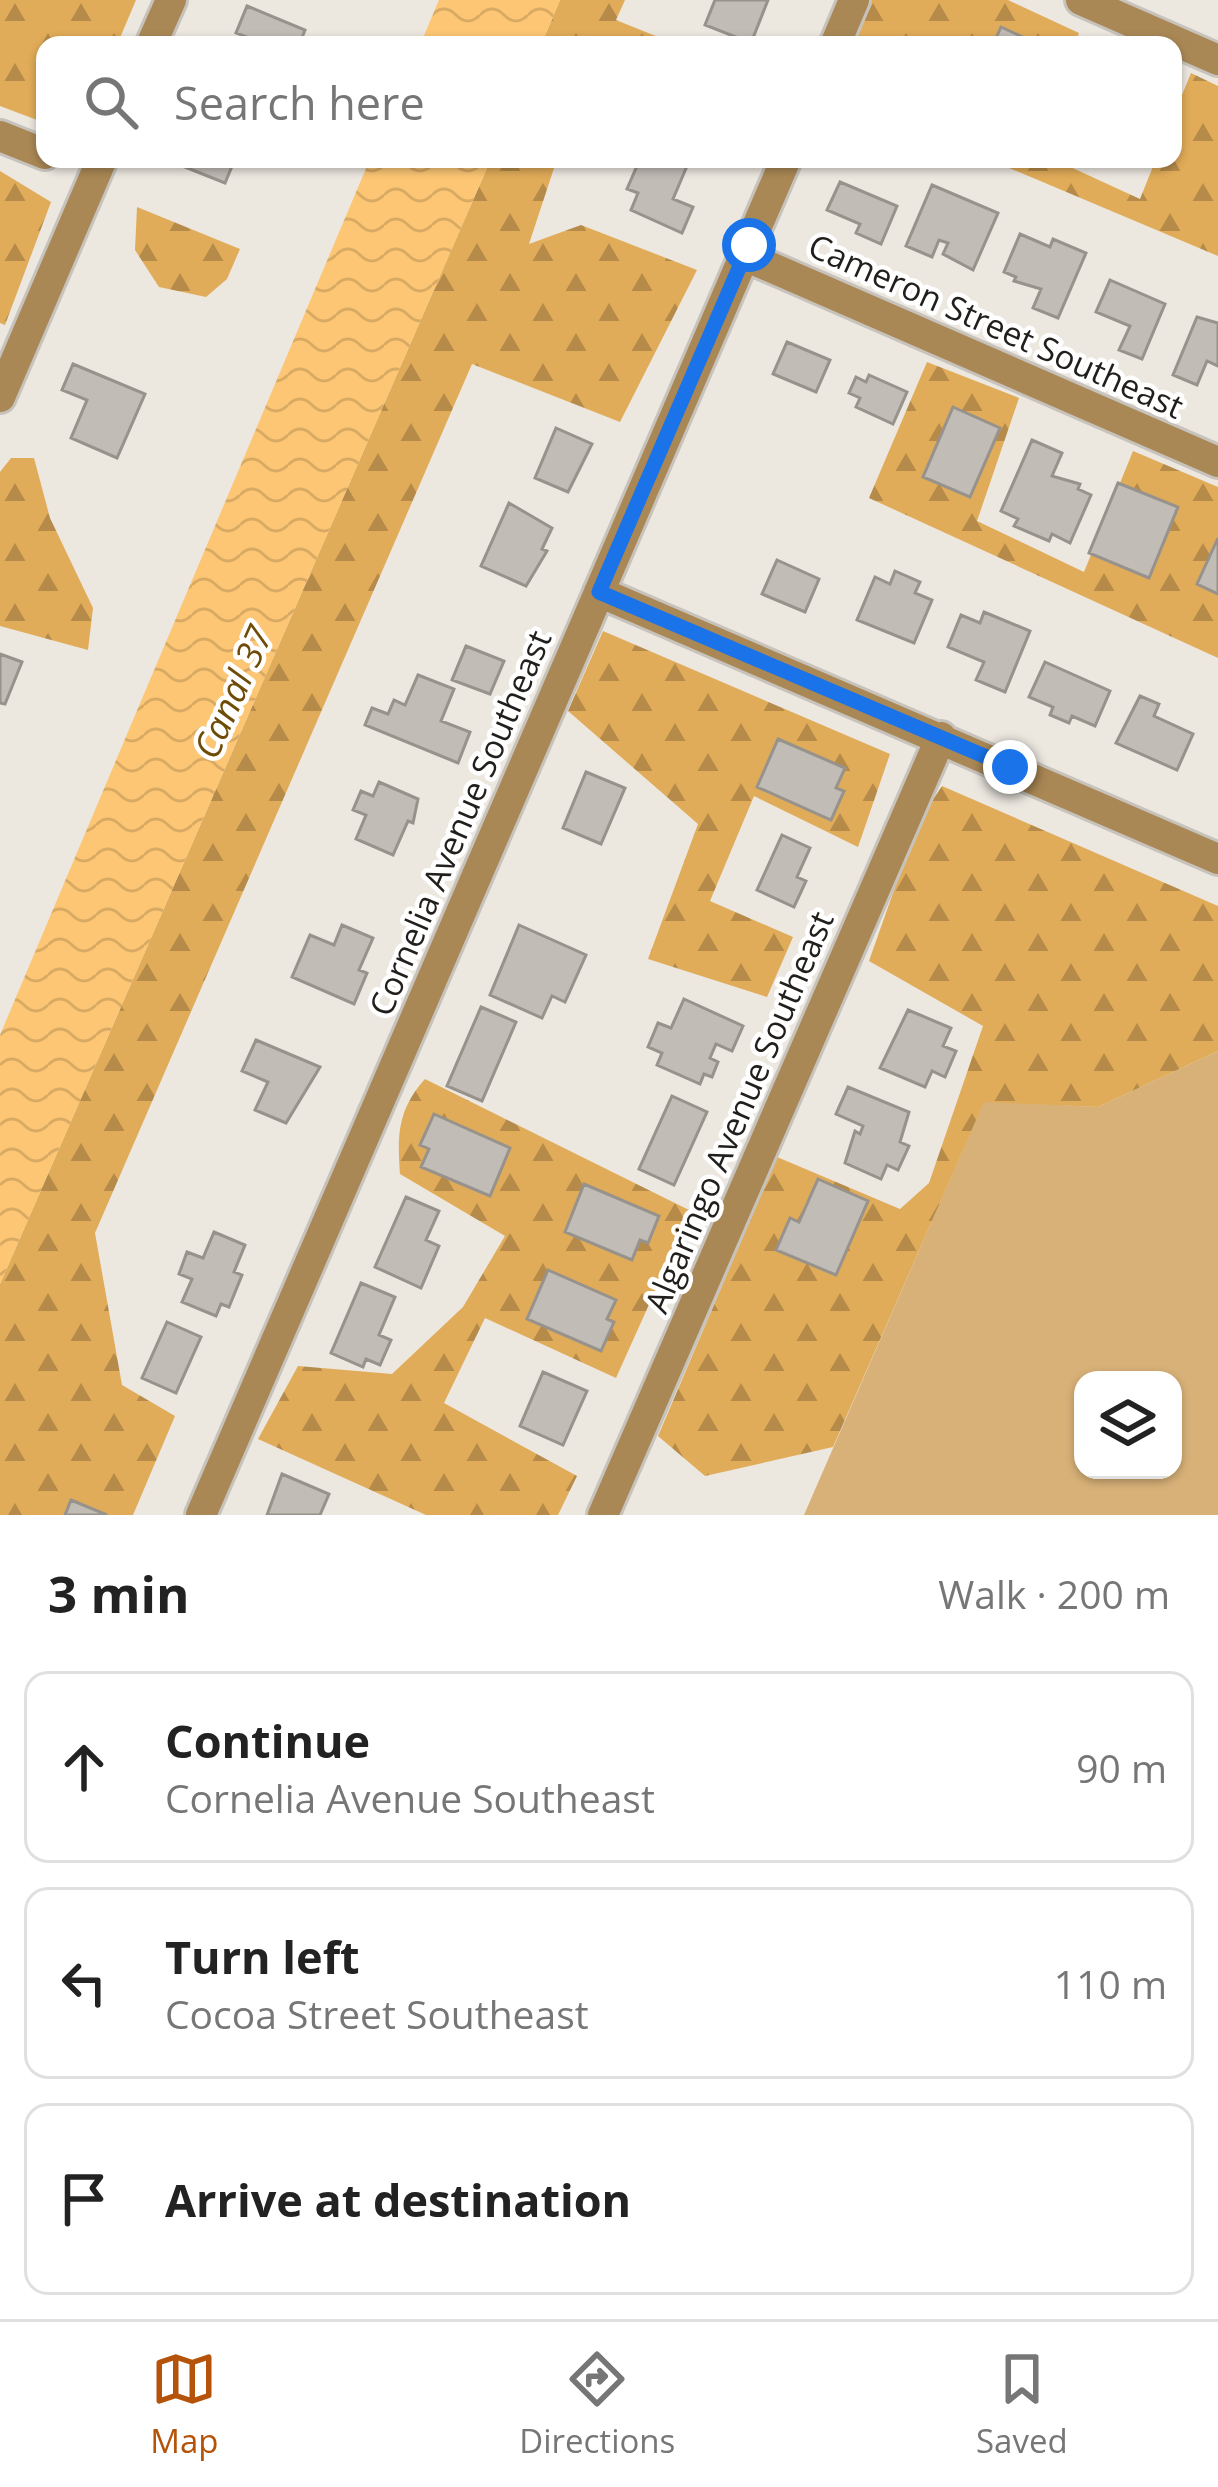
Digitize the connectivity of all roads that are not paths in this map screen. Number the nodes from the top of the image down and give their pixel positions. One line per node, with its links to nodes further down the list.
1 (171, 0): 4 (street)
2 (854, 0): 5 (street)
3 (1081, 0): 6 (street)
4 (156, 36)
5 (839, 36)
6 (1163, 36)
7 (1182, 44): 8 (street)
8 (1218, 60)
9 (0, 136): 10 (street)
10 (36, 150)
11 (99, 168): 14 (street)
12 (782, 168): 13 (street, Cornelia Avenue Southeast)
13 (745, 256): 15 (street, Cameron Street Southeast); 16 (street, Cornelia Avenue Southeast)
14 (0, 397)
15 (1218, 462)
16 (599, 592): 17 (street); 19 (street, Cornelia Avenue Southeast)
17 (941, 737): 18 (street); 20 (street, Algaringo Avenue Southeast)
18 (1218, 860)
19 (201, 1515)
20 (603, 1515)

